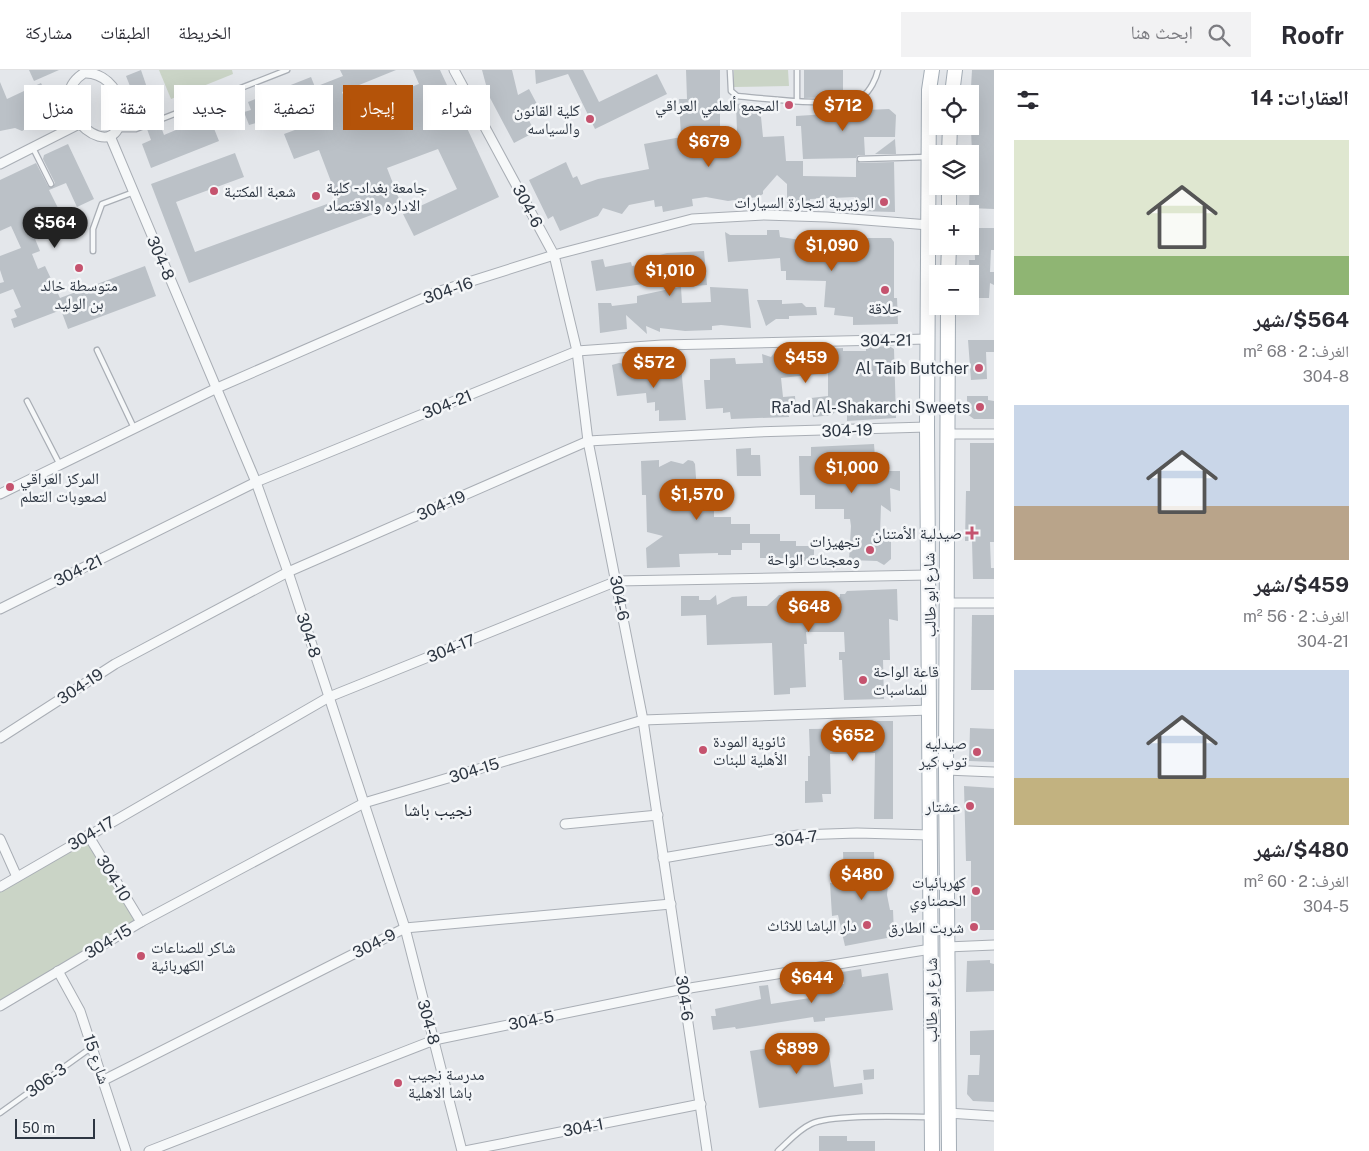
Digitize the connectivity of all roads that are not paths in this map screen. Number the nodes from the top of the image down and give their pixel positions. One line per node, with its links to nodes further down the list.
1 (287, 70): 14 (lane)
2 (454, 70): 23 (street, 304-6)
3 (730, 70): 11 (lane)
4 (797, 70): 11 (lane)
5 (878, 70): 11 (lane)
6 (932, 70): 16 (main road, شارع ابو طالب)
7 (955, 70): 10 (main road)
8 (89, 72): 9 (street); 14 (street)
9 (74, 85)
10 (953, 85)
11 (796, 101)
12 (68, 130): 15 (street)
13 (87, 130): 14 (street)
14 (113, 132): 20 (street, 304-8)
15 (33, 148): 18 (street); 19 (lane)
16 (928, 157): 17 (lane); 21 (main road, شارع ابو طالب)
17 (860, 160)
18 (0, 164)
19 (51, 184)
20 (134, 192): 22 (lane); 28 (street, 304-8)
21 (929, 225): 23 (street, 304-16); 25 (main road, شارع ابو طالب)
22 (93, 251)
23 (554, 255): 27 (street, 304-6); 28 (street, 304-16)
24 (948, 315): 32 (main road, شارع ابو طالب)
25 (928, 338): 27 (street, 304-21); 31 (main road, شارع ابو طالب)
26 (97, 350): 30 (lane)
27 (577, 351): 34 (street, 304-6); 36 (street, 304-21)
28 (217, 388): 30 (street, 304-16); 36 (street, 304-8)
29 (27, 400): 35 (lane)
30 (134, 428): 35 (street, 304-16)
31 (927, 428): 34 (street, 304-19); 39 (main road, شارع ابو طالب)
32 (947, 434): 33 (street); 41 (main road, شارع ابو طالب)
33 (994, 434)
34 (588, 441): 38 (street, 304-19); 40 (street, 304-6)
35 (60, 465): 37 (street, 304-16)
36 (256, 482): 38 (street, 304-8); 43 (street, 304-21)
37 (0, 494)
38 (288, 572): 44 (street, 304-8); 47 (street, 304-19)
39 (928, 575): 40 (street, 304-17); 45 (main road, شارع ابو طالب)
40 (617, 581): 44 (street, 304-17); 46 (street, 304-6)
41 (946, 603): 42 (street); 48 (main road, شارع ابو طالب)
42 (994, 603)
43 (0, 609)
44 (329, 697): 50 (street, 304-8); 53 (street, 304-17)
45 (930, 710): 46 (street, 304-15); 54 (main road, شارع ابو طالب)
46 (643, 720): 50 (street, 304-15); 51 (street, 304-6)
47 (0, 738)
48 (946, 770): 49 (street); 63 (main road, شارع ابو طالب)
49 (994, 772)
50 (364, 803): 60 (street, 304-15); 61 (street, 304-8)
51 (658, 815): 52 (street); 56 (street, 304-6)
52 (565, 824)
53 (88, 835): 57 (street, 304-17); 60 (street, 304-10)
54 (930, 835): 56 (street, 304-7); 64 (main road, شارع ابو طالب)
55 (0, 839): 57 (street)
56 (663, 858): 59 (street, 304-6)
57 (18, 877): 58 (street, 304-17)
58 (0, 887)
59 (671, 904): 61 (street, 304-9); 66 (street, 304-6)
60 (141, 922): 65 (street, 304-15)
61 (405, 928): 68 (street, 304-8); 70 (street, 304-9)
62 (994, 945): 63 (street)
63 (947, 947): 73 (main road, شارع ابو طالب)
64 (931, 949): 66 (street, 304-5); 75 (main road, شارع ابو طالب)
65 (58, 971): 67 (street, 304-15); 69 (street, شارع 15)
66 (684, 989): 68 (street, 304-5); 71 (street, 304-6)
67 (0, 1006)
68 (434, 1040): 77 (street, 304-5); 78 (street, 304-8)
69 (92, 1046): 70 (street, شارع 15); 72 (lane, 306-3)
70 (104, 1080): 76 (street, شارع 15)
71 (701, 1104): 78 (street, 304-1); 79 (street, 304-6)
72 (0, 1113)
73 (948, 1113): 74 (street); 82 (main road, شارع ابو طالب)
74 (994, 1116)
75 (931, 1117): 80 (lane); 81 (main road, شارع ابو طالب)
76 (126, 1151)
77 (149, 1151)
78 (464, 1151)
79 (708, 1151)
80 (778, 1151)
81 (932, 1151)
82 (949, 1151)

